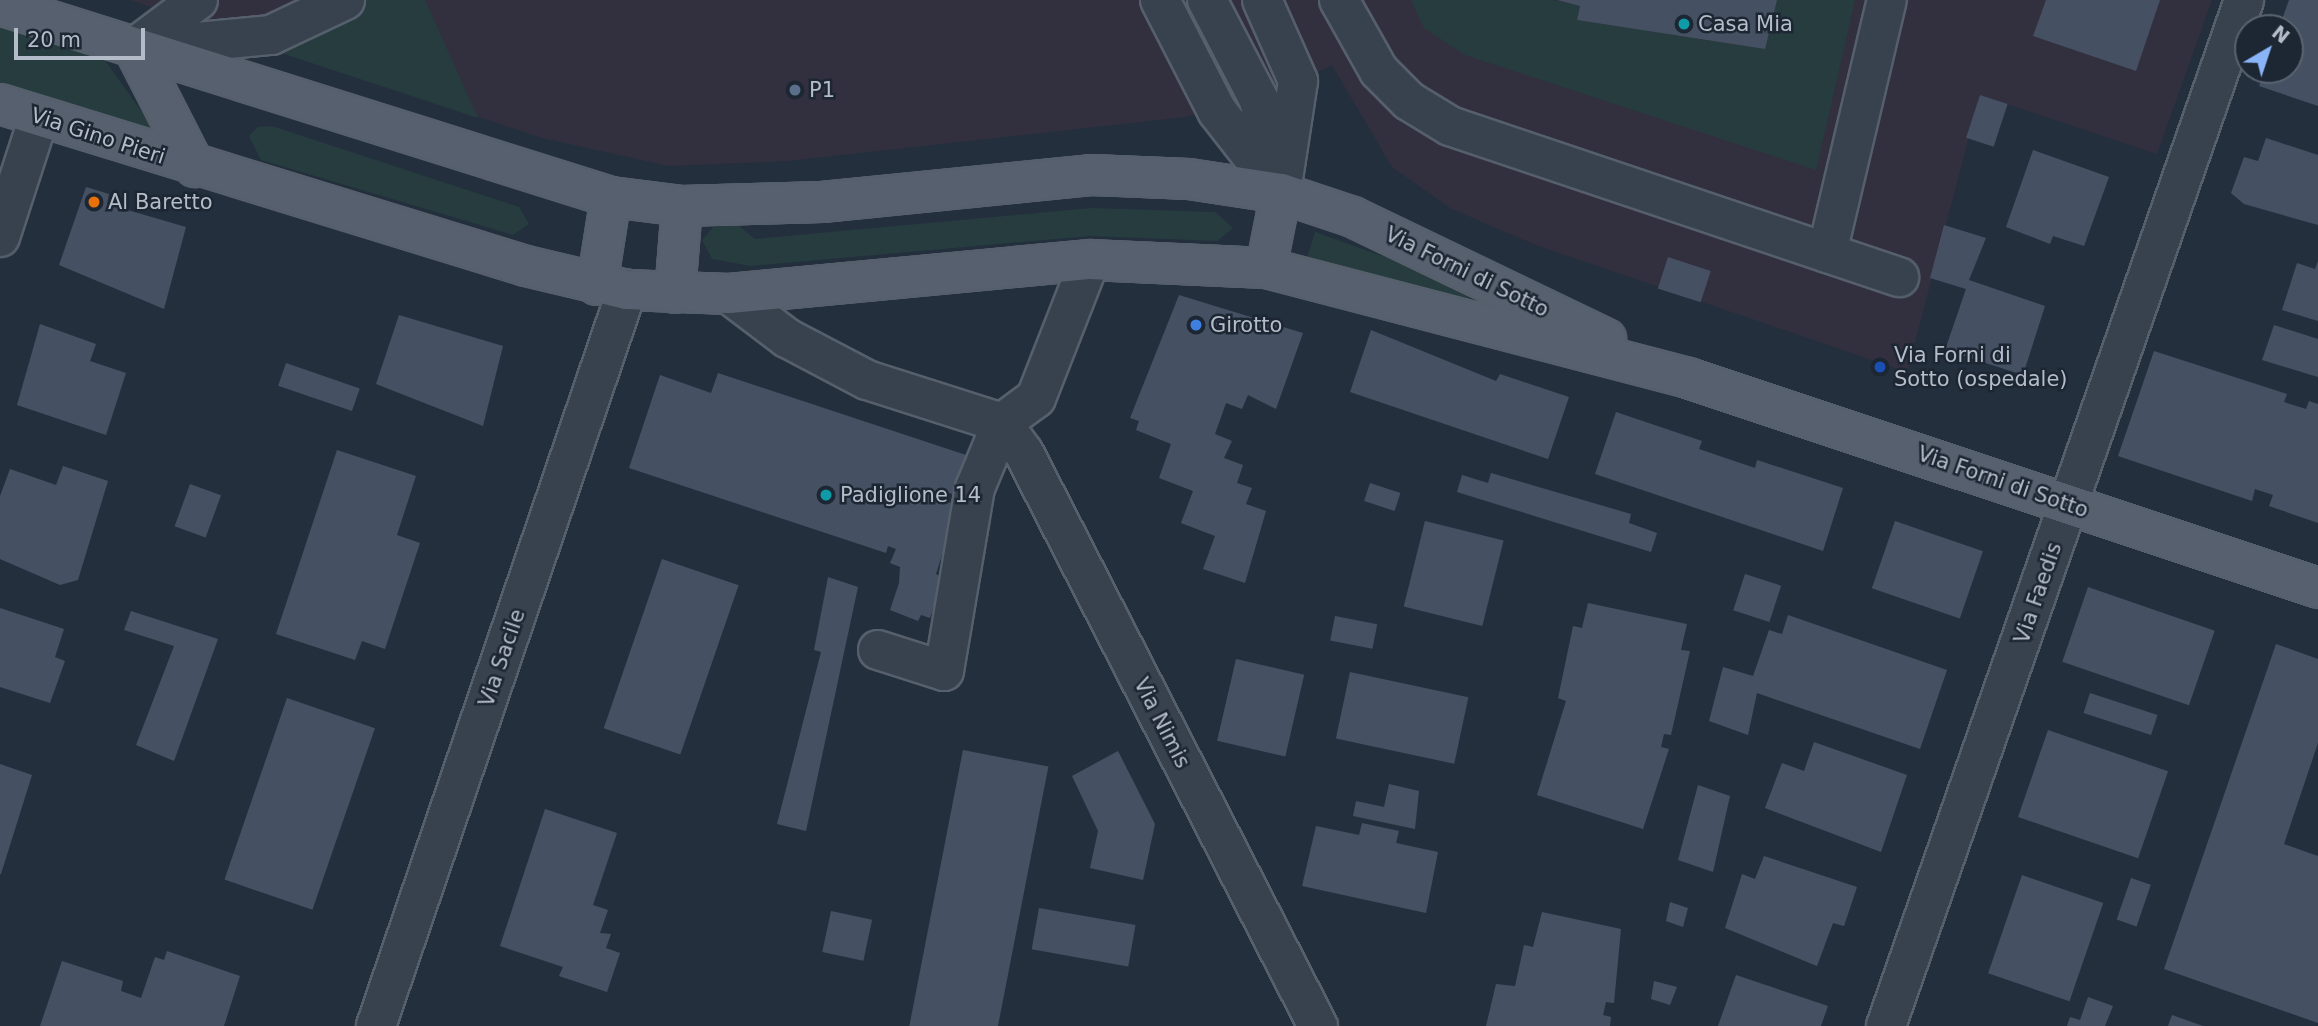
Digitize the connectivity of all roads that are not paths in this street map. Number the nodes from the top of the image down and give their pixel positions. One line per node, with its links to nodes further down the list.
1 (198, 0): 12 (street)
2 (285, 0): 11 (street)
3 (345, 0): 11 (street)
4 (1160, 0): 16 (street)
5 (1207, 0): 16 (street)
6 (1262, 0): 16 (street)
7 (1339, 0): 20 (street)
8 (1887, 0): 20 (street)
9 (2244, 0): 29 (street, Via Faedis)
10 (0, 5): 12 (main road)
11 (240, 39): 12 (street)
12 (134, 48): 15 (main road); 17 (main road, Via Forni di Sotto)
13 (0, 104): 14 (main road, Via Gino Pieri)
14 (39, 117): 15 (main road, Via Gino Pieri); 19 (street)
15 (195, 167): 24 (main road, Via Gino Pieri)
16 (1281, 193): 18 (main road, Via Forni di Sotto); 22 (main road); 27 (main road, Via Forni di Sotto)
17 (611, 197): 18 (main road, Via Forni di Sotto); 24 (main road)
18 (682, 206): 25 (main road)
19 (0, 237)
20 (1827, 253): 23 (street)
21 (1090, 260): 22 (main road, Via Forni di Sotto); 26 (main road, Via Forni di Sotto); 28 (street)
22 (1266, 268): 27 (main road, Via Forni di Sotto)
23 (1899, 277)
24 (612, 287): 25 (main road, Via Gino Pieri); 32 (street, Via Sacile)
25 (675, 293): 26 (main road, Via Gino Pieri)
26 (729, 294): 28 (street)
27 (1688, 378): 29 (main road, Via Forni di Sotto)
28 (1002, 423): 31 (street); 33 (street, Via Nimis)
29 (2069, 504): 30 (main road, Via Forni di Sotto); 34 (street, Via Faedis)
30 (2318, 588)
31 (878, 650)
32 (376, 1026)
33 (1318, 1026)
34 (1886, 1026)

